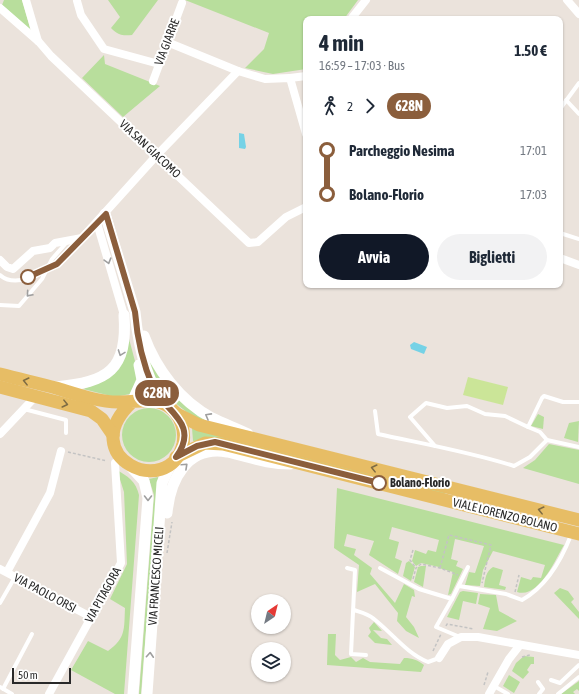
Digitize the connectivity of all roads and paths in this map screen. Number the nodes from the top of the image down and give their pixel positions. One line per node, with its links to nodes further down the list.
1 (26, 0): 9 (street)
2 (366, 0): 8 (street)
3 (567, 0): 7 (street)
4 (77, 1): 11 (street)
5 (182, 3): 10 (street, VIA GIARRE)
6 (0, 8): 9 (street, VIA SAN GIACOMO)
7 (579, 14)
8 (353, 16)
9 (39, 42): 21 (street, VIA SAN GIACOMO)
10 (167, 42): 11 (street, VIA GIARRE); 12 (street)
11 (159, 64): 15 (street, VIA GIARRE)
12 (238, 71): 14 (street); 21 (street)
13 (303, 76): 14 (street)
14 (290, 78): 20 (street)
15 (153, 81)
16 (579, 83): 17 (lane)
17 (566, 100): 18 (lane); 19 (lane)
18 (563, 104)
19 (579, 114)
20 (303, 124)
21 (157, 155): 22 (street, VIA SAN GIACOMO); 23 (street)
22 (303, 208)
23 (106, 214): 24 (street); 35 (main road)
24 (97, 224): 26 (street); 36 (street, one-way to 36)
25 (563, 234): 27 (lane)
26 (82, 238): 28 (street); 32 (lane)
27 (579, 240)
28 (68, 241): 30 (street); 32 (lane)
29 (563, 259): 31 (street)
30 (0, 260)
31 (579, 265)
32 (48, 270): 33 (lane); 34 (lane, one-way to 34)
33 (0, 275)
34 (0, 305)
35 (135, 312): 43 (main road); 51 (main road, one-way to 35)
36 (124, 315): 39 (main road, one-way to 39); 41 (main road)
37 (0, 374): 39 (main road, one-way to 37)
38 (0, 387): 40 (main road)
39 (53, 387): 41 (main road)
40 (36, 396): 44 (street); 50 (main road, one-way to 50)
41 (132, 402): 43 (main road); 50 (main road)
42 (579, 402): 47 (lane)
43 (167, 405): 46 (main road)
44 (24, 408): 48 (lane); 49 (street)
45 (375, 411): 53 (lane)
46 (177, 414): 51 (main road, VIALE LORENZO BOLANO); 56 (main road)
47 (528, 427): 52 (lane); 53 (lane)
48 (66, 433)
49 (0, 434)
50 (113, 435): 59 (main road)
51 (256, 438): 61 (main road, VIALE LORENZO BOLANO, one-way to 51)
52 (547, 440): 53 (lane); 54 (lane)
53 (436, 447)
54 (579, 447)
55 (61, 451): 57 (path); 71 (street)
56 (175, 459): 58 (main road, VIALE LORENZO BOLANO); 59 (main road); 66 (main road, VIA FRANCESCO MICELI)
57 (115, 463): 82 (street, VIA PITAGORA)
58 (301, 463): 62 (main road, VIALE LORENZO BOLANO); 66 (main road, one-way to 58)
59 (130, 466): 101 (main road, VIA FRANCESCO MICELI, one-way to 101)
60 (172, 517): 64 (path)
61 (579, 520)
62 (576, 533): 78 (lane)
63 (413, 550): 69 (path)
64 (165, 558)
65 (468, 567): 74 (lane)
66 (156, 568): 102 (main road, VIA FRANCESCO MICELI, one-way to 66)
67 (346, 568): 81 (lane)
68 (380, 568): 75 (lane)
69 (416, 568): 70 (path); 75 (path)
70 (440, 568): 74 (path); 77 (path)
71 (3, 570): 73 (street, VIA PAOLO ORSI)
72 (519, 575): 78 (path)
73 (15, 576): 80 (lane); 82 (street, VIA PAOLO ORSI)
74 (462, 579): 76 (lane)
75 (411, 585): 79 (lane)
76 (459, 586): 77 (lane); 79 (lane)
77 (481, 589): 78 (lane)
78 (514, 596)
79 (452, 599): 84 (lane)
80 (0, 603)
81 (354, 610): 86 (lane); 89 (lane)
82 (91, 617): 100 (street, VIA PITAGORA)
83 (32, 634): 97 (lane)
84 (461, 637): 85 (street); 89 (street)
85 (520, 645): 88 (street); 96 (street)
86 (366, 655)
87 (534, 655): 90 (path)
88 (579, 655)
89 (439, 658)
90 (519, 658)
91 (579, 665): 94 (lane)
92 (488, 672): 98 (path)
93 (579, 678): 105 (lane)
94 (551, 680)
95 (538, 682): 104 (lane)
96 (494, 685): 98 (street); 103 (lane)
97 (1, 688): 99 (lane)
98 (486, 692)
99 (12, 694)
100 (49, 694)
101 (133, 694)
102 (147, 694)
103 (508, 694)
104 (539, 694)
105 (558, 694)

